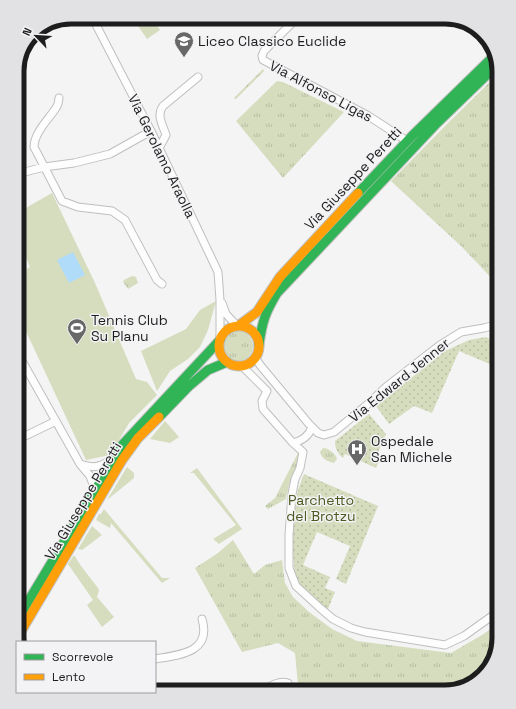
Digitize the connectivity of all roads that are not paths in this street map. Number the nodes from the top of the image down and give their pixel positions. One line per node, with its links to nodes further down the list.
1 (96, 24): 7 (street, Via Gerolamo Araolla)
2 (291, 24): 8 (street, Via Alfonso Ligas)
3 (490, 60): 8 (street, Via Giuseppe Peretti)
4 (492, 70): 17 (street, Via Giuseppe Peretti)
5 (198, 77): 9 (street)
6 (59, 98): 10 (street)
7 (151, 131): 9 (street, Via Gerolamo Araolla); 10 (street)
8 (407, 141): 14 (street, Via Giuseppe Peretti)
9 (159, 148): 13 (street, Via Gerolamo Araolla)
10 (44, 167): 11 (street); 12 (street)
11 (24, 172)
12 (162, 284)
13 (220, 300): 14 (street); 16 (street, Via Gerolamo Araolla)
14 (238, 326): 16 (street, Via Giuseppe Peretti); 17 (street)
15 (492, 326): 23 (street, Via Edward Jenner)
16 (220, 340): 19 (street); 26 (street, Via Giuseppe Peretti)
17 (259, 345): 18 (street, Via Giuseppe Peretti)
18 (255, 357): 21 (street); 23 (street)
19 (227, 362): 21 (street); 32 (street, Via Giuseppe Peretti)
20 (24, 364): 22 (street)
21 (242, 366): 25 (street)
22 (56, 420): 24 (street); 27 (street)
23 (312, 427): 25 (street)
24 (24, 436)
25 (293, 443): 30 (street)
26 (118, 453): 27 (street); 28 (street, Via Giuseppe Peretti)
27 (80, 464): 28 (street)
28 (95, 490): 29 (street, Via Giuseppe Peretti)
29 (24, 608)
30 (492, 616)
31 (202, 619): 33 (street)
32 (24, 626)
33 (156, 660)
34 (288, 683): 35 (street)
35 (273, 685)

